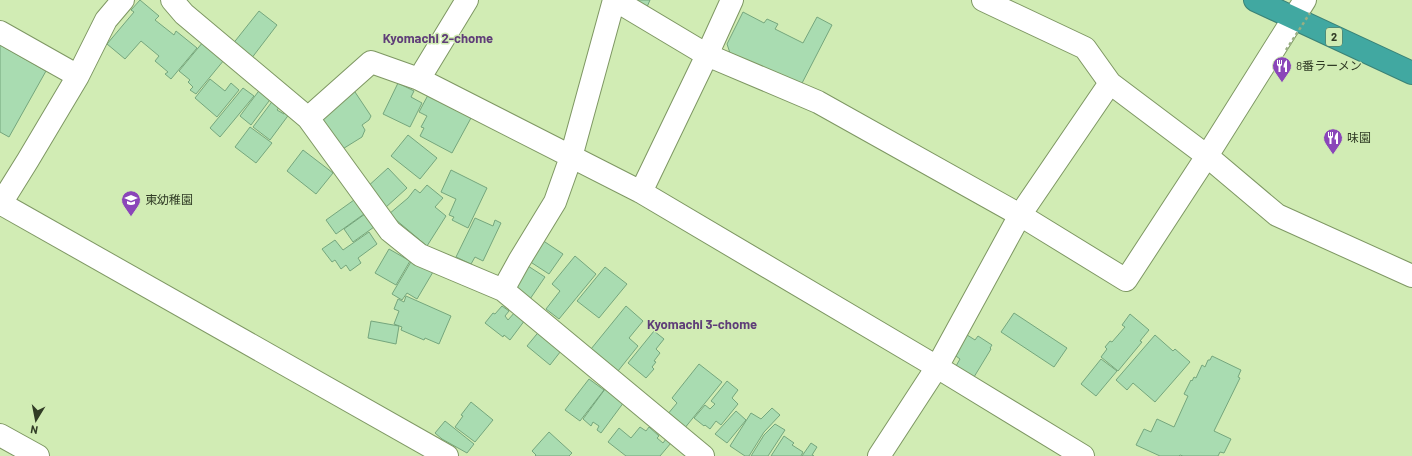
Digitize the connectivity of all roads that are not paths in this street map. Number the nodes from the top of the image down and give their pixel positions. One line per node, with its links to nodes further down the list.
1 (123, 0): 12 (street)
2 (172, 0): 15 (street)
3 (467, 0): 13 (street)
4 (615, 0): 10 (street); 17 (street)
5 (732, 0): 10 (street)
6 (983, 0): 14 (street)
7 (1255, 0): 8 (highway, 2)
8 (1303, 10): 11 (highway, 2); 16 (street)
9 (0, 32): 12 (street)
10 (707, 55): 18 (street); 20 (street)
11 (1412, 73)
12 (78, 76): 19 (street)
13 (419, 79): 15 (street); 17 (street)
14 (1110, 83): 16 (street); 20 (street)
15 (308, 118): 22 (street)
16 (1207, 156): 20 (street); 21 (street)
17 (571, 157): 18 (street); 22 (street)
18 (641, 192): 23 (street)
19 (0, 204): 27 (street)
20 (1020, 215): 23 (street)
21 (1412, 276)
22 (503, 290): 28 (street)
23 (937, 367): 25 (street); 29 (street)
24 (0, 435): 26 (street)
25 (887, 453)
26 (38, 456)
27 (447, 456)
28 (703, 456)
29 (1083, 456)

